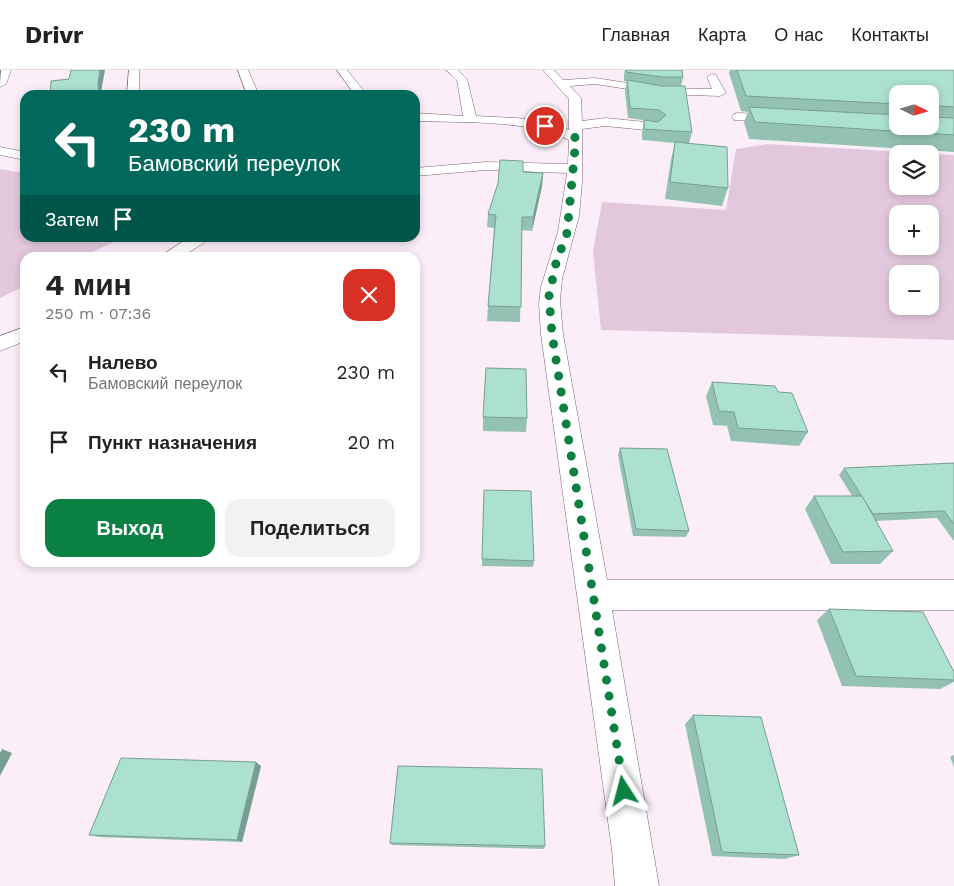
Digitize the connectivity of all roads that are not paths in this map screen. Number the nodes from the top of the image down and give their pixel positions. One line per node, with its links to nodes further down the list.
1 (6, 70): 8 (street)
2 (134, 70): 9 (street)
3 (243, 70): 10 (street)
4 (342, 70): 11 (street)
5 (452, 70): 15 (street)
6 (548, 70): 12 (street)
7 (712, 77): 12 (street)
8 (0, 84)
9 (133, 90)
10 (250, 90)
11 (357, 90)
12 (569, 90): 18 (street)
13 (420, 117): 15 (street)
14 (738, 117): 16 (street)
15 (470, 119): 18 (street)
16 (798, 120)
17 (656, 127): 18 (street)
18 (576, 132): 21 (street)
19 (0, 151): 20 (street)
20 (20, 155)
21 (574, 169): 22 (street); 27 (street)
22 (420, 172)
23 (193, 242): 24 (street)
24 (177, 252)
25 (20, 335): 26 (street)
26 (0, 344)
27 (593, 595): 28 (street); 29 (street)
28 (954, 595)
29 (637, 886)

